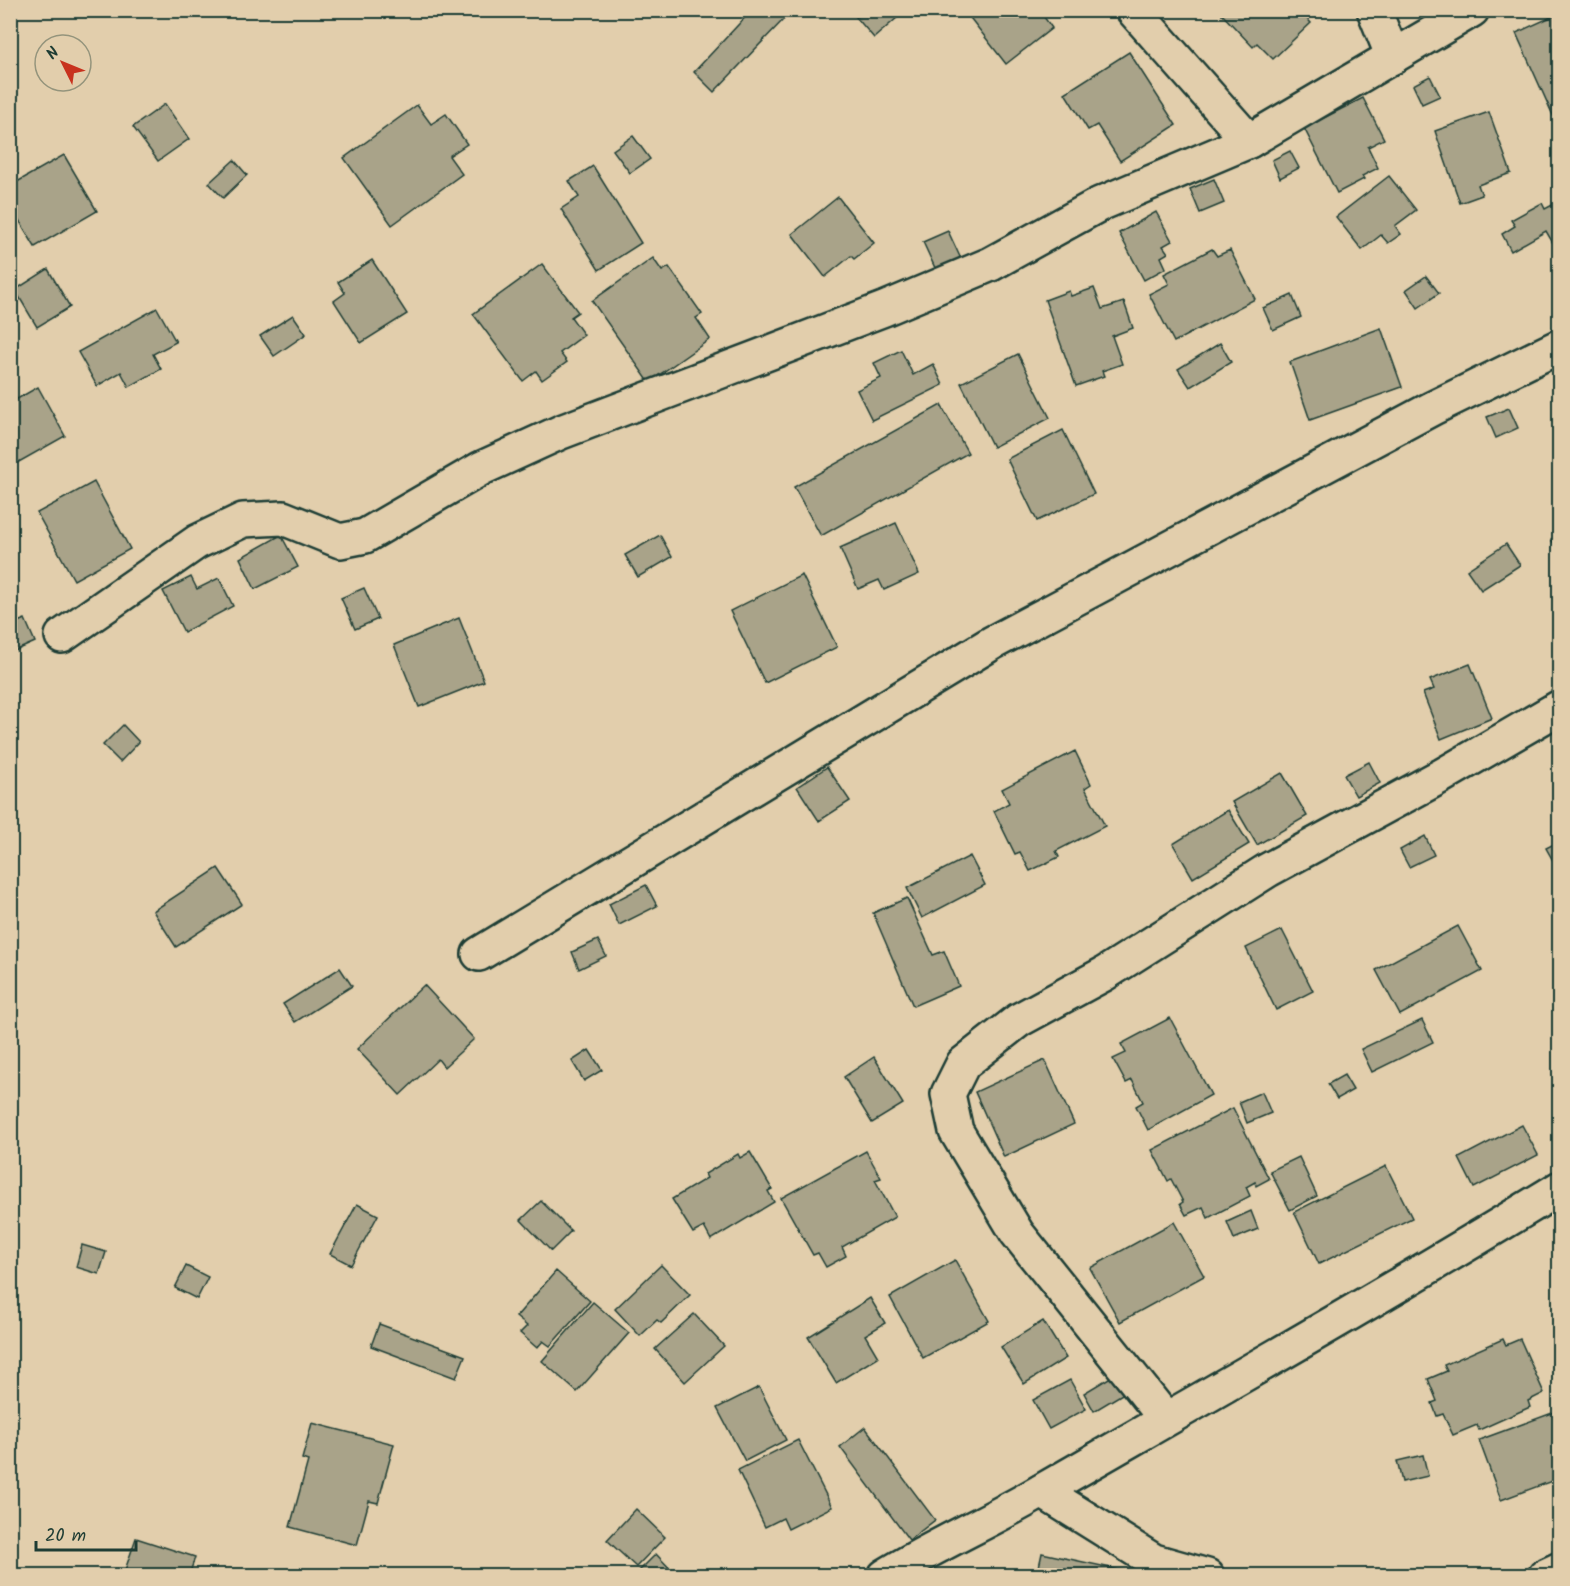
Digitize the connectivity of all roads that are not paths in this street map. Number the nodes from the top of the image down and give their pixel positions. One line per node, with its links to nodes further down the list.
1 (1133, 10): 5 (street)
2 (1374, 10): 4 (street)
3 (1472, 10): 4 (street)
4 (1393, 57): 5 (street)
5 (1249, 141): 7 (street)
6 (1560, 346): 9 (street)
7 (62, 636)
8 (1560, 707): 11 (street)
9 (479, 954)
10 (1560, 1188): 11 (street)
11 (1166, 1418): 12 (street)
12 (1042, 1491): 14 (street); 15 (street)
13 (1560, 1569): 16 (street)
14 (885, 1575)
15 (1207, 1575)
16 (1545, 1575)

